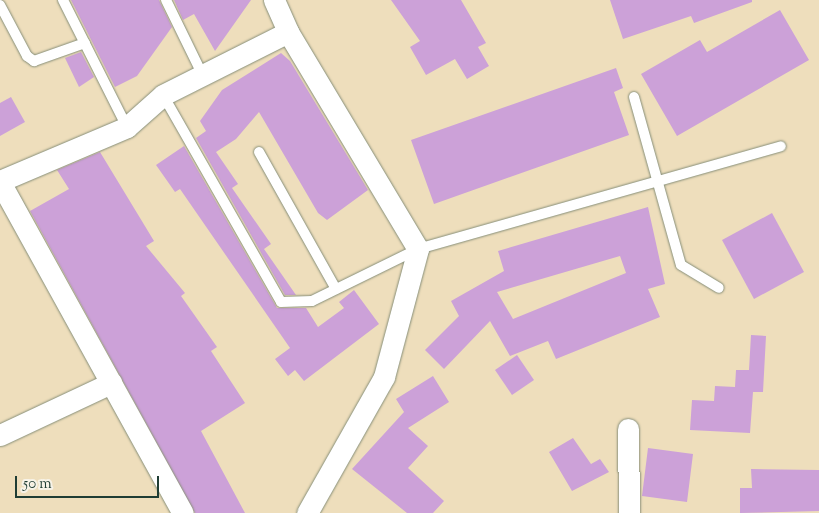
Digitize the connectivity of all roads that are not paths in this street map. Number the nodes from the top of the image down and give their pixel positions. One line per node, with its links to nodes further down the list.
1 (63, 0): 6 (lane)
2 (166, 0): 7 (lane)
3 (274, 0): 5 (street)
4 (0, 5): 6 (lane)
5 (288, 32): 7 (street); 15 (street)
6 (85, 43): 10 (lane)
7 (203, 76): 8 (street)
8 (163, 95): 10 (street); 16 (lane)
9 (634, 97): 13 (lane)
10 (126, 127): 14 (street)
11 (781, 146): 13 (lane)
12 (260, 152): 16 (lane)
13 (658, 180): 15 (lane); 17 (lane)
14 (0, 182): 18 (street)
15 (418, 249): 16 (lane); 22 (street)
16 (336, 288)
17 (719, 288)
18 (111, 382): 20 (street); 21 (street)
19 (628, 429): 23 (street)
20 (0, 435)
21 (183, 513)
22 (307, 513)
23 (629, 513)

